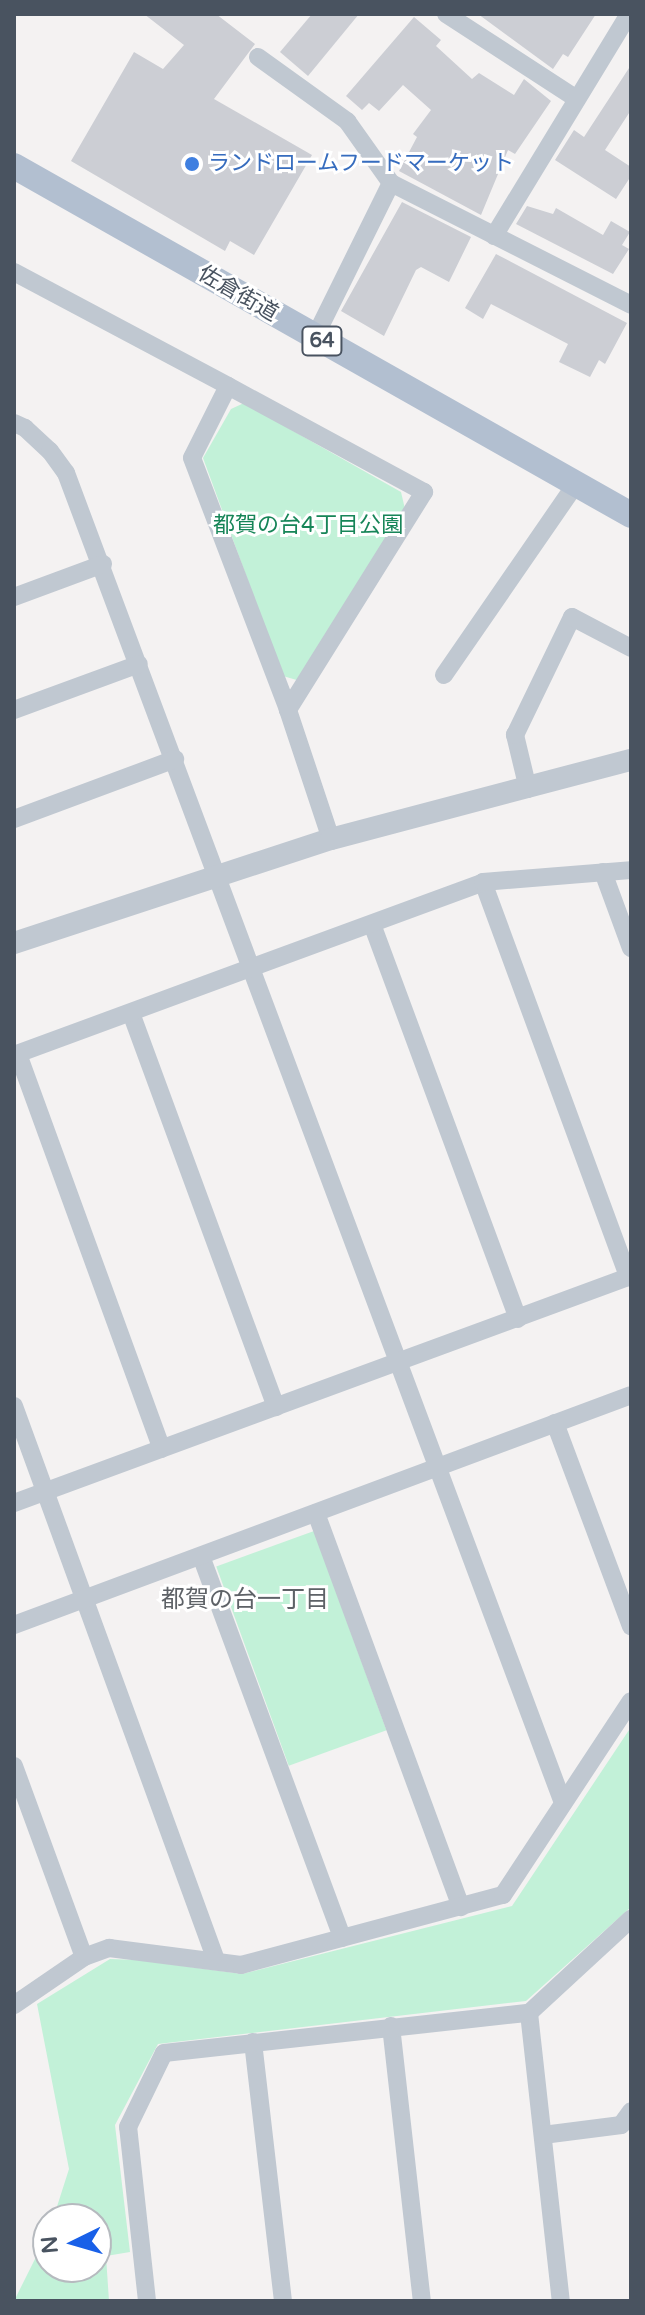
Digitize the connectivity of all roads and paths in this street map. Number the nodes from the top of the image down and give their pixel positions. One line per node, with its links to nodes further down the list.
1 (446, 14): 4 (street)
2 (629, 14): 4 (street)
3 (258, 57): 6 (street)
4 (577, 99): 7 (street)
5 (14, 166): 10 (main road, 佐倉街道 / 64)
6 (391, 183): 7 (street); 10 (street)
7 (494, 236): 9 (street)
8 (14, 272): 11 (street)
9 (628, 298)
10 (315, 337): 13 (main road, 佐倉街道 / 64)
11 (228, 386): 21 (street); 21 (street)
12 (14, 423): 15 (street)
13 (575, 485): 14 (main road, 佐倉街道 / 64); 19 (street)
14 (631, 515)
15 (103, 564): 16 (street); 18 (street)
16 (14, 597)
17 (631, 648): 24 (street)
18 (139, 664): 20 (street); 22 (street)
19 (444, 675)
20 (14, 710)
21 (288, 710): 26 (street)
22 (175, 759): 25 (street); 29 (street)
23 (631, 760): 24 (street)
24 (528, 789): 26 (street)
25 (14, 819)
26 (331, 839): 29 (street)
27 (631, 870): 28 (street)
28 (603, 872): 30 (street); 33 (street)
29 (216, 874): 32 (street); 34 (street)
30 (483, 882): 31 (street); 37 (street)
31 (372, 924): 34 (street); 38 (street)
32 (14, 943)
33 (631, 948)
34 (250, 970): 35 (street); 39 (street)
35 (131, 1013): 36 (street); 42 (street)
36 (16, 1055): 44 (street)
37 (630, 1276): 38 (street)
38 (518, 1319): 39 (street)
39 (396, 1362): 42 (street); 45 (street)
40 (631, 1395): 43 (street)
41 (14, 1406): 46 (street)
42 (276, 1407): 44 (street)
43 (555, 1423): 45 (street); 52 (street)
44 (162, 1449): 46 (street)
45 (436, 1466): 48 (street); 55 (street)
46 (46, 1492): 47 (street); 50 (street)
47 (14, 1503)
48 (316, 1513): 49 (street); 56 (street)
49 (201, 1556): 50 (street); 58 (street)
50 (85, 1598): 51 (street); 60 (street)
51 (14, 1625)
52 (631, 1626)
53 (631, 1701): 55 (street)
54 (14, 1766): 59 (street)
55 (563, 1803): 56 (street)
56 (461, 1907): 58 (street)
57 (631, 1919): 62 (street)
58 (342, 1938): 60 (street)
59 (84, 1957): 60 (street); 61 (street)
60 (216, 1960)
61 (14, 2005)
62 (529, 2013): 63 (street); 66 (street)
63 (391, 2026): 64 (street); 69 (street)
64 (253, 2042): 67 (street); 68 (street)
65 (631, 2111): 66 (street)
66 (543, 2135): 70 (street)
67 (147, 2301)
68 (283, 2301)
69 (422, 2301)
70 (561, 2301)

